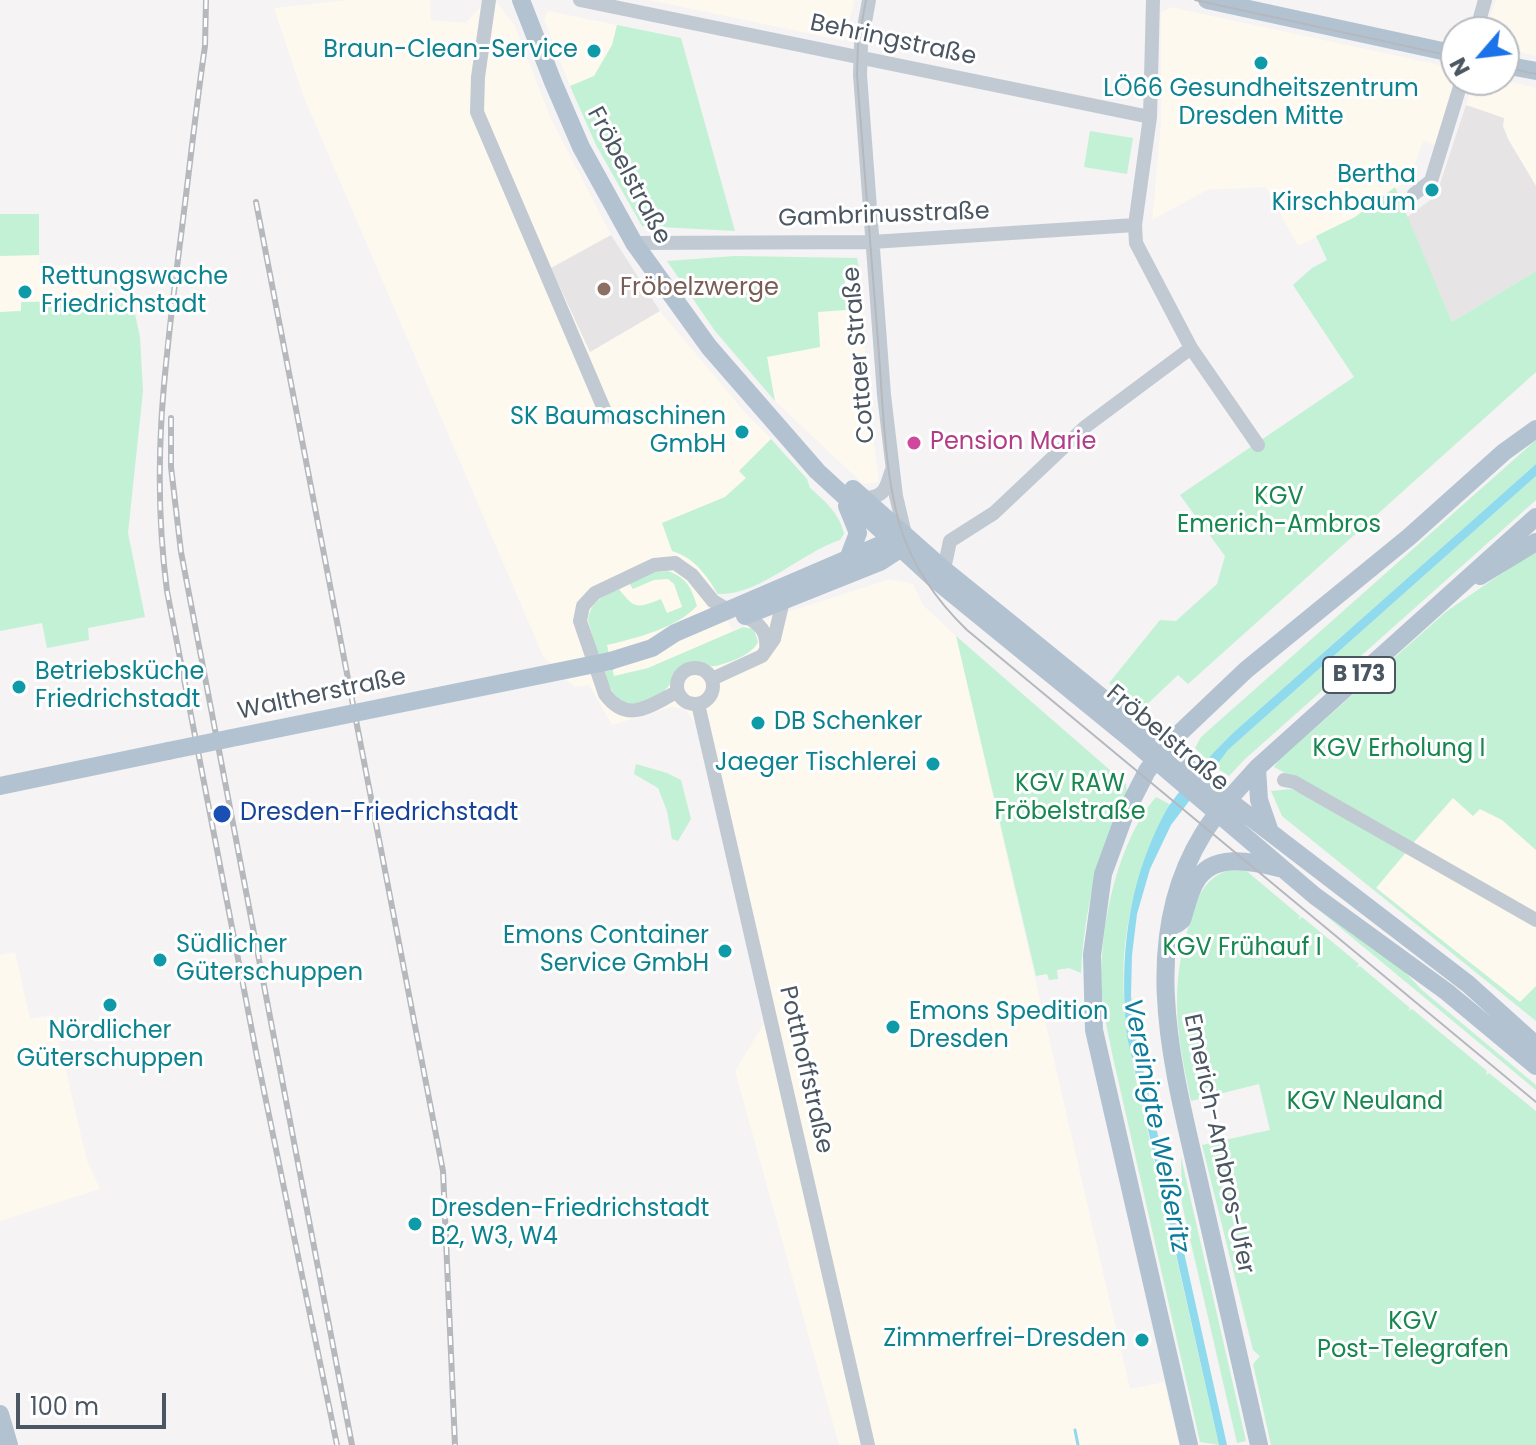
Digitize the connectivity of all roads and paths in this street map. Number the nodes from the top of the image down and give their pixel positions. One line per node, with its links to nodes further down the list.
1 (489, 0): 16 (street)
2 (521, 0): 14 (main road, Fröbelstraße)
3 (580, 0): 8 (street, Behringstraße)
4 (869, 0): 8 (street, Cottaer Straße)
5 (1153, 0): 10 (street)
6 (1207, 0): 7 (main road)
7 (1440, 51)
8 (860, 56): 10 (street, Behringstraße); 13 (street, Cottaer Straße)
9 (1457, 96): 11 (street)
10 (1150, 117): 12 (street)
11 (1414, 194)
12 (1135, 225): 13 (street, Gambrinusstraße); 15 (street)
13 (872, 242): 14 (street, Gambrinusstraße); 20 (street, Cottaer Straße)
14 (634, 243): 18 (main road, Fröbelstraße)
15 (1191, 348): 19 (street); 27 (street)
16 (607, 416)
17 (1535, 425): 38 (main road)
18 (783, 431): 21 (main road, Fröbelstraße); 22 (main road, Fröbelstraße)
19 (1258, 445)
20 (892, 468): 22 (street, Cottaer Straße); 24 (street, Cottaer Straße)
21 (838, 491): 24 (main road, Fröbelstraße); 26 (main road)
22 (863, 498): 24 (main road, Fröbelstraße)
23 (1536, 517): 28 (main road, B 173)
24 (899, 541): 26 (main road, Waltherstraße); 27 (main road, Fröbelstraße); 30 (main road, Waltherstraße); 38 (main road, Fröbelstraße)
25 (1536, 542): 28 (main road)
26 (848, 559): 31 (main road, Waltherstraße)
27 (944, 569): 38 (main road, Fröbelstraße)
28 (1463, 583): 39 (main road, Emerich-Ambros-Ufer / B 173)
29 (699, 584): 31 (street); 32 (street); 36 (street)
30 (783, 601): 31 (main road, Waltherstraße); 34 (street)
31 (736, 613): 32 (main road, Waltherstraße); 33 (main road, Waltherstraße); 34 (street)
32 (701, 622): 33 (main road, Waltherstraße)
33 (652, 648): 41 (main road, Waltherstraße, bridge)
34 (766, 650): 35 (street)
35 (712, 679): 36 (street); 37 (street)
36 (677, 692): 37 (street)
37 (698, 704): 55 (street, Potthoffstraße)
38 (1160, 753): 42 (main road, Fröbelstraße); 56 (main road)
39 (1257, 768): 42 (main road, Emerich-Ambros-Ufer); 43 (main road)
40 (1284, 780): 45 (street)
41 (0, 786)
42 (1218, 802): 43 (main road, Fröbelstraße); 44 (main road, Fröbelstraße); 46 (main road, Emerich-Ambros-Ufer)
43 (1270, 832): 48 (main road, Fröbelstraße)
44 (1284, 870): 46 (main road); 47 (main road, Fröbelstraße)
45 (1536, 920)
46 (1171, 927): 57 (main road, Emerich-Ambros-Ufer)
47 (1411, 966): 51 (main road, Fröbelstraße); 52 (main road)
48 (1468, 984): 49 (main road); 50 (main road, Fröbelstraße)
49 (1536, 1030)
50 (1536, 1045)
51 (1536, 1066)
52 (1536, 1081)
53 (0, 1414): 54 (main road)
54 (9, 1445)
55 (868, 1445)
56 (1189, 1445)
57 (1259, 1445)

